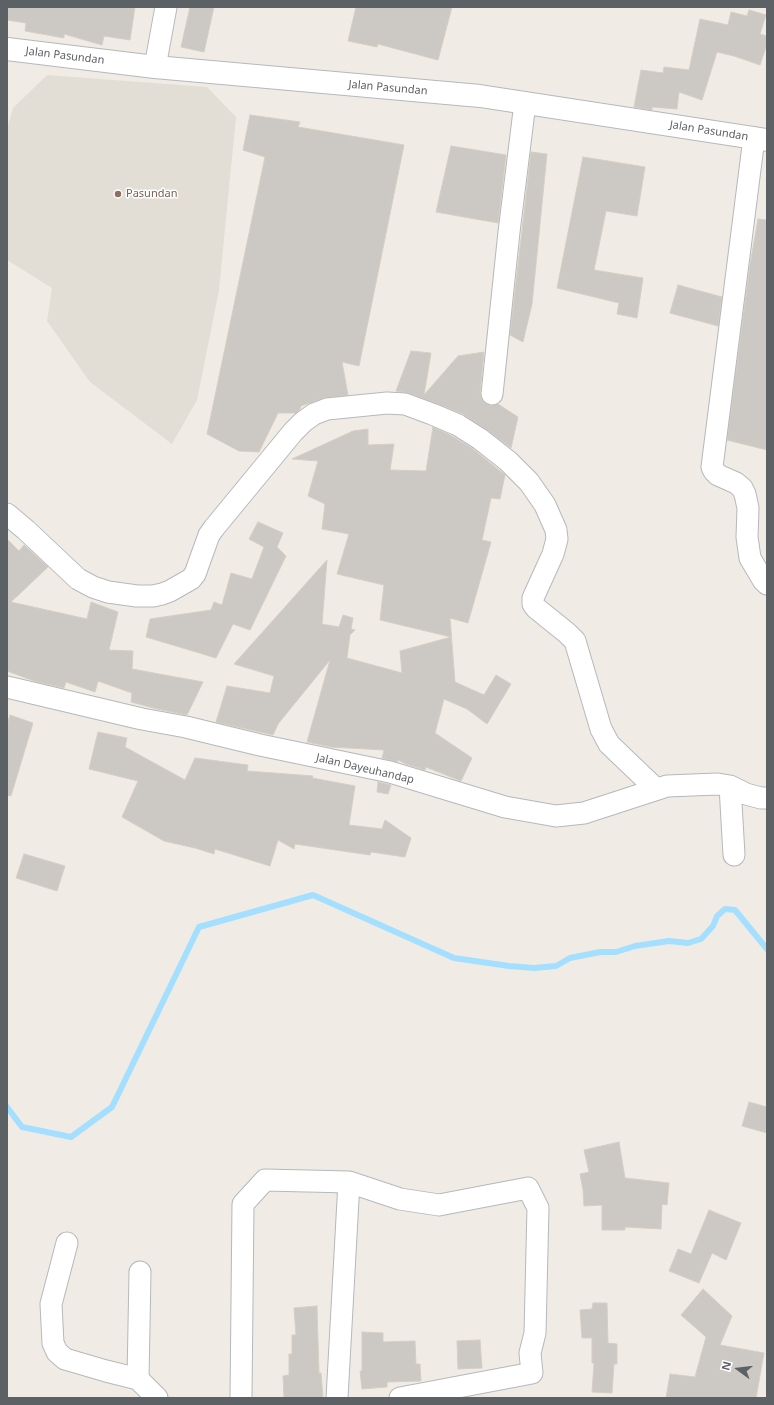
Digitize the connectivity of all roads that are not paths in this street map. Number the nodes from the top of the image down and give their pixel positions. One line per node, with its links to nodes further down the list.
1 (166, 7): 3 (street)
2 (7, 49): 3 (street, Jalan Pasundan)
3 (155, 67): 4 (street, Jalan Pasundan)
4 (525, 102): 5 (street, Jalan Pasundan); 6 (street)
5 (760, 139): 8 (street)
6 (492, 394)
7 (7, 514): 11 (street)
8 (765, 582)
9 (7, 687): 11 (street, Jalan Dayeuhandap)
10 (724, 785): 11 (street, Jalan Dayeuhandap); 12 (street, Jalan Dayeuhandap); 13 (street)
11 (661, 787)
12 (767, 798)
13 (734, 855)
14 (348, 1182): 19 (street); 20 (street); 21 (street)
15 (67, 1243): 17 (street)
16 (140, 1272): 17 (street)
17 (138, 1379): 18 (street)
18 (157, 1398)
19 (241, 1398)
20 (337, 1398)
21 (400, 1398)

